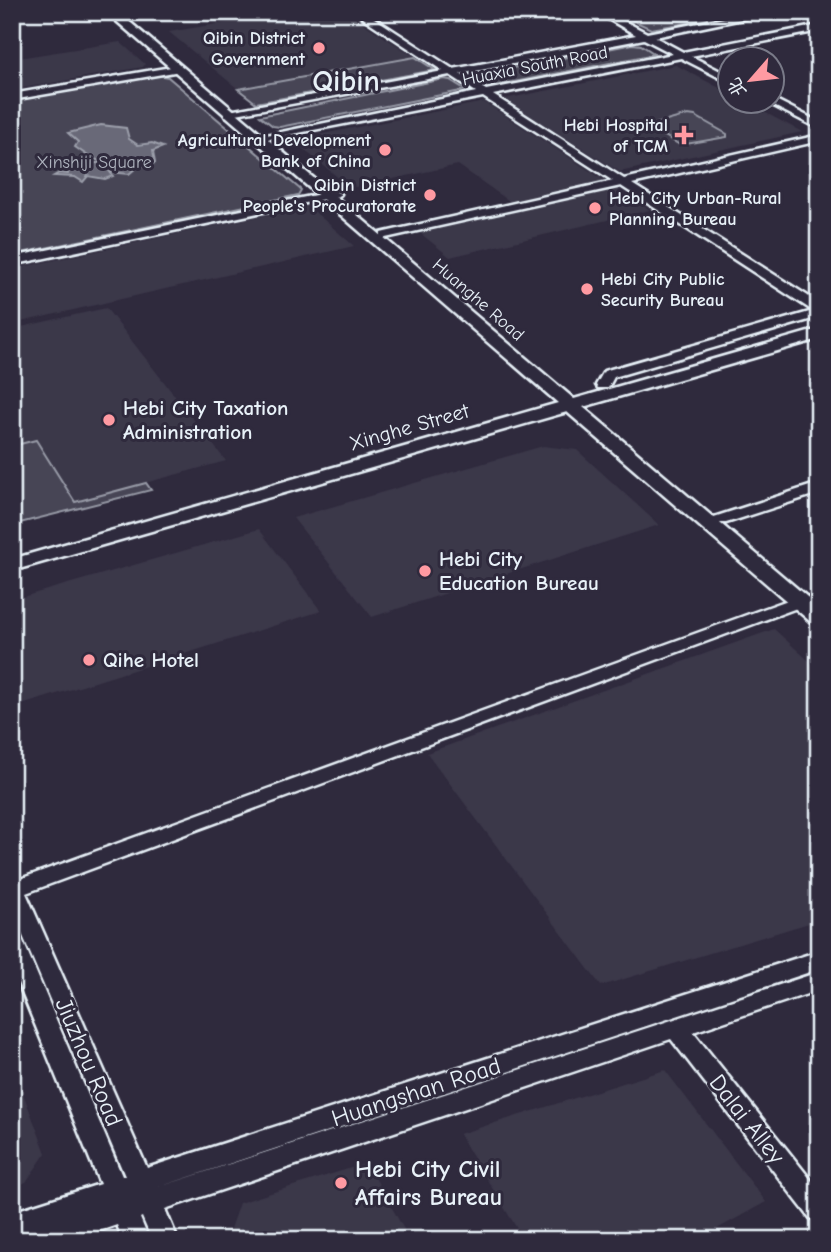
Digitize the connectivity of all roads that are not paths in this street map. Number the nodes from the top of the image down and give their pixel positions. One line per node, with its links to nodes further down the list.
1 (111, 12): 9 (main road, Huanghe Road)
2 (120, 12): 15 (main road, Huanghe Road)
3 (358, 12): 10 (street)
4 (600, 12): 7 (street)
5 (772, 12): 7 (street, Huaxia South Road)
6 (819, 28): 8 (street, Huaxia South Road)
7 (646, 36): 8 (street); 10 (street, Huaxia South Road)
8 (682, 55): 11 (street); 12 (street, Huaxia South Road)
9 (176, 68): 13 (street); 15 (main road, Huanghe Road)
10 (451, 72): 12 (street); 15 (street, Huaxia South Road)
11 (716, 73)
12 (484, 93): 17 (street, Huaxia South Road); 19 (street)
13 (12, 96)
14 (786, 109): 16 (street)
15 (234, 113): 17 (main road, Huanghe Road)
16 (819, 126)
17 (262, 137): 20 (main road, Huanghe Road)
18 (819, 138): 19 (street)
19 (622, 182): 21 (street); 23 (street)
20 (330, 195): 21 (main road, Huanghe Road); 22 (street); 27 (main road, Huanghe Road)
21 (385, 236): 27 (main road, Huanghe Road)
22 (12, 261)
23 (819, 311): 26 (street)
24 (819, 324): 26 (main road, Xinghe Street)
25 (819, 334): 27 (main road, Xinghe Street)
26 (603, 385): 27 (main road, Xinghe Street)
27 (571, 399): 29 (main road, Huanghe Road); 30 (main road, Xinghe Street); 31 (main road, Xinghe Street); 32 (main road, Huanghe Road)
28 (819, 488): 29 (street)
29 (720, 520): 33 (main road, Huanghe Road)
30 (12, 553)
31 (12, 565)
32 (799, 601): 34 (main road, Huanghe Road); 35 (street)
33 (819, 604)
34 (819, 618)
35 (13, 886): 40 (street, Jiuzhou Road)
36 (12, 941): 41 (street, Jiuzhou Road)
37 (819, 960): 40 (street, Huangshan Road)
38 (819, 981): 39 (street, Huangshan Road)
39 (676, 1028): 40 (street, Huangshan Road); 42 (street, Dalai Alley)
40 (145, 1192): 41 (street, Huangshan Road); 46 (street, Jiuzhou Road)
41 (119, 1200): 43 (street, Huangshan Road); 44 (street, Huangshan Road); 45 (street, Jiuzhou Road)
42 (819, 1210)
43 (12, 1224)
44 (36, 1240)
45 (136, 1240)
46 (165, 1240)

